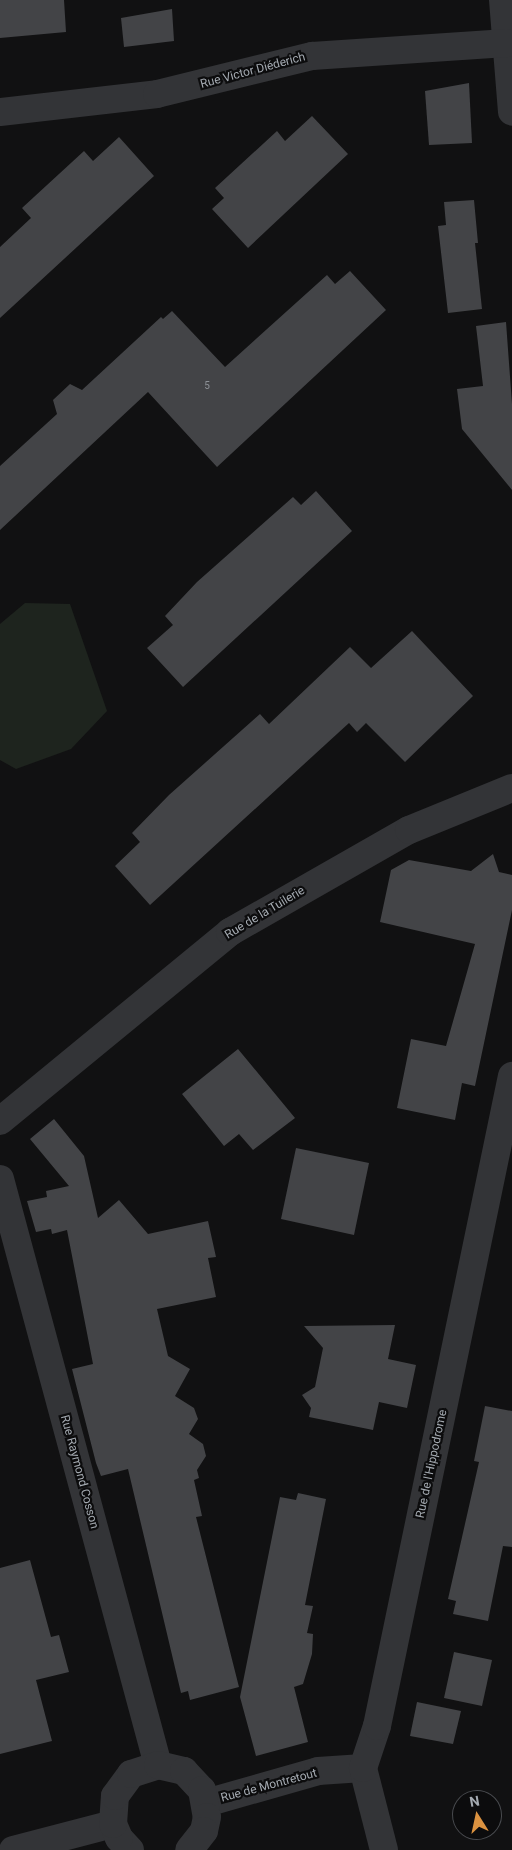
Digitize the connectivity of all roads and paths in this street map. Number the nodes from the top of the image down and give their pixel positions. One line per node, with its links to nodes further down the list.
1 (503, 0): 2 (street)
2 (507, 43): 3 (street, Rue Victor Diéderich); 4 (street)
3 (0, 112)
4 (512, 112)
5 (512, 788): 7 (street, Rue de la Tuilerie)
6 (512, 1076): 10 (street, Rue de l'Hippodrome)
7 (0, 1121)
8 (0, 1179): 9 (street, Rue Raymond Cosson)
9 (158, 1765): 11 (street); 12 (street)
10 (363, 1768): 11 (street, Rue de Montretout); 16 (street)
11 (206, 1803): 15 (street)
12 (113, 1824): 13 (street); 14 (street)
13 (13, 1850)
14 (130, 1850)
15 (189, 1850)
16 (384, 1850)

